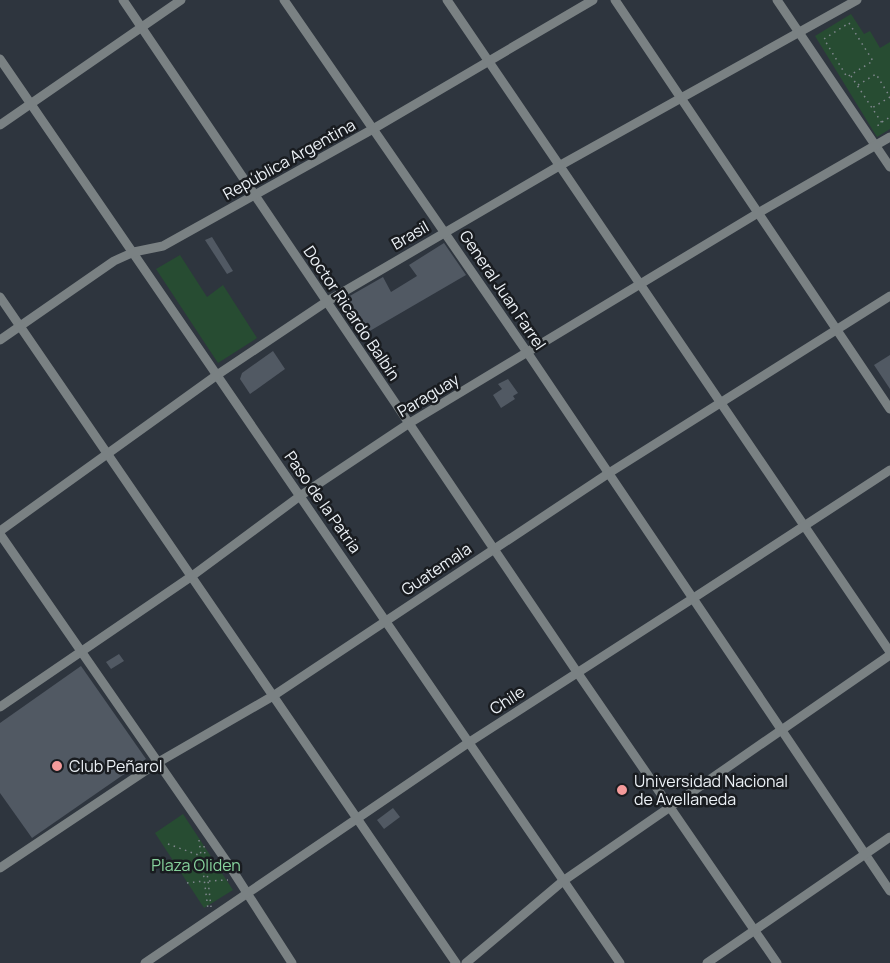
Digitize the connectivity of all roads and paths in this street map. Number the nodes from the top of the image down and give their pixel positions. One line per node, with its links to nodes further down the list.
1 (123, 0): 9 (street, Doctor Ricardo Balbín)
2 (181, 0): 9 (street)
3 (284, 0): 21 (street, General Juan Farrel)
4 (447, 0): 12 (street)
5 (593, 0): 12 (street, República Argentina)
6 (615, 0): 15 (street)
7 (777, 0): 10 (street)
8 (857, 0): 10 (street, Brasil)
9 (141, 27): 16 (street); 27 (street, Doctor Ricardo Balbín)
10 (799, 32): 15 (street, Brasil); 22 (street)
11 (0, 59): 16 (street, Paso de la Patria)
12 (489, 61): 21 (street, República Argentina); 25 (street)
13 (850, 75): 13 (path); 14 (path)
14 (857, 86): 17 (path); 17 (path)
15 (680, 98): 25 (street, Brasil); 28 (street)
16 (30, 104): 20 (street); 30 (street, Paso de la Patria)
17 (872, 108): 19 (path)
18 (890, 117): 19 (path)
19 (882, 123): 22 (path)
20 (0, 125)
21 (373, 129): 27 (street, República Argentina); 29 (street, General Juan Farrel)
22 (867, 132): 24 (street)
23 (890, 137): 24 (street, Paraguay)
24 (876, 146): 26 (street); 28 (street, Paraguay)
25 (560, 166): 29 (street, Brasil); 31 (street)
26 (890, 167)
27 (254, 196): 30 (street, República Argentina); 34 (street, Doctor Ricardo Balbín)
28 (758, 213): 31 (street, Paraguay); 36 (street)
29 (445, 232): 34 (street, Brasil); 38 (street, General Juan Farrel)
30 (134, 252): 35 (street, República Argentina); 39 (street, Paso de la Patria)
31 (640, 284): 38 (street, Paraguay); 40 (street)
32 (890, 296): 36 (street, Guatemala)
33 (0, 297): 35 (street)
34 (326, 302): 39 (street, Brasil); 42 (street, Doctor Ricardo Balbín)
35 (20, 326): 37 (street, República Argentina); 43 (street)
36 (837, 330): 40 (street, Guatemala); 41 (street)
37 (0, 340)
38 (527, 352): 42 (street, Paraguay); 45 (street, General Juan Farrel)
39 (217, 375): 43 (street, Brasil); 46 (street, Paso de la Patria)
40 (722, 404): 45 (street, Guatemala); 47 (street)
41 (890, 409)
42 (408, 424): 46 (street, Paraguay); 49 (street, Doctor Ricardo Balbín)
43 (106, 454): 48 (street, Brasil); 50 (street)
44 (890, 470): 47 (street, Chile)
45 (609, 473): 49 (street, Guatemala); 51 (street, General Juan Farrel)
46 (300, 496): 50 (street, Paraguay); 52 (street, Paso de la Patria)
47 (805, 526): 51 (street, Chile); 54 (street)
48 (0, 533): 53 (street)
49 (494, 548): 52 (street, Guatemala); 55 (street, Doctor Ricardo Balbín)
50 (192, 576): 53 (street, Paraguay); 56 (street)
51 (692, 599): 55 (street, Chile); 58 (street, General Juan Farrel)
52 (386, 621): 56 (street, Guatemala); 59 (street, Paso de la Patria)
53 (80, 652): 57 (street, Paraguay); 60 (street)
54 (890, 653): 58 (street)
55 (577, 672): 59 (street, Chile); 61 (street, Doctor Ricardo Balbín)
56 (273, 696): 60 (street, Guatemala); 62 (street)
57 (0, 707)
58 (780, 730): 61 (street); 66 (street, General Juan Farrel)
59 (468, 743): 62 (street, Chile); 74 (street, Paso de la Patria)
60 (157, 763): 63 (street); 70 (street, Guatemala)
61 (671, 807): 74 (street); 79 (street, Doctor Ricardo Balbín)
62 (357, 819): 77 (street, Chile); 82 (street)
63 (199, 825): 67 (path); 68 (path); 71 (street)
64 (890, 837): 66 (street)
65 (168, 844): 67 (path)
66 (865, 854): 76 (street, General Juan Farrel); 79 (street)
67 (201, 856): 68 (path); 72 (path)
68 (206, 857): 69 (path); 73 (path)
69 (213, 860)
70 (0, 868)
71 (238, 879): 73 (path); 77 (street)
72 (204, 881): 73 (path); 75 (path); 78 (path)
73 (208, 881): 78 (path)
74 (563, 881): 83 (street); 84 (street, Paso de la Patria)
75 (187, 883)
76 (890, 891)
77 (248, 894): 78 (street, Chile); 81 (street)
78 (211, 918): 80 (street, Chile)
79 (755, 930): 85 (street); 86 (street, Doctor Ricardo Balbín)
80 (145, 963)
81 (292, 963)
82 (456, 963)
83 (466, 963)
84 (620, 963)
85 (707, 963)
86 (777, 963)

